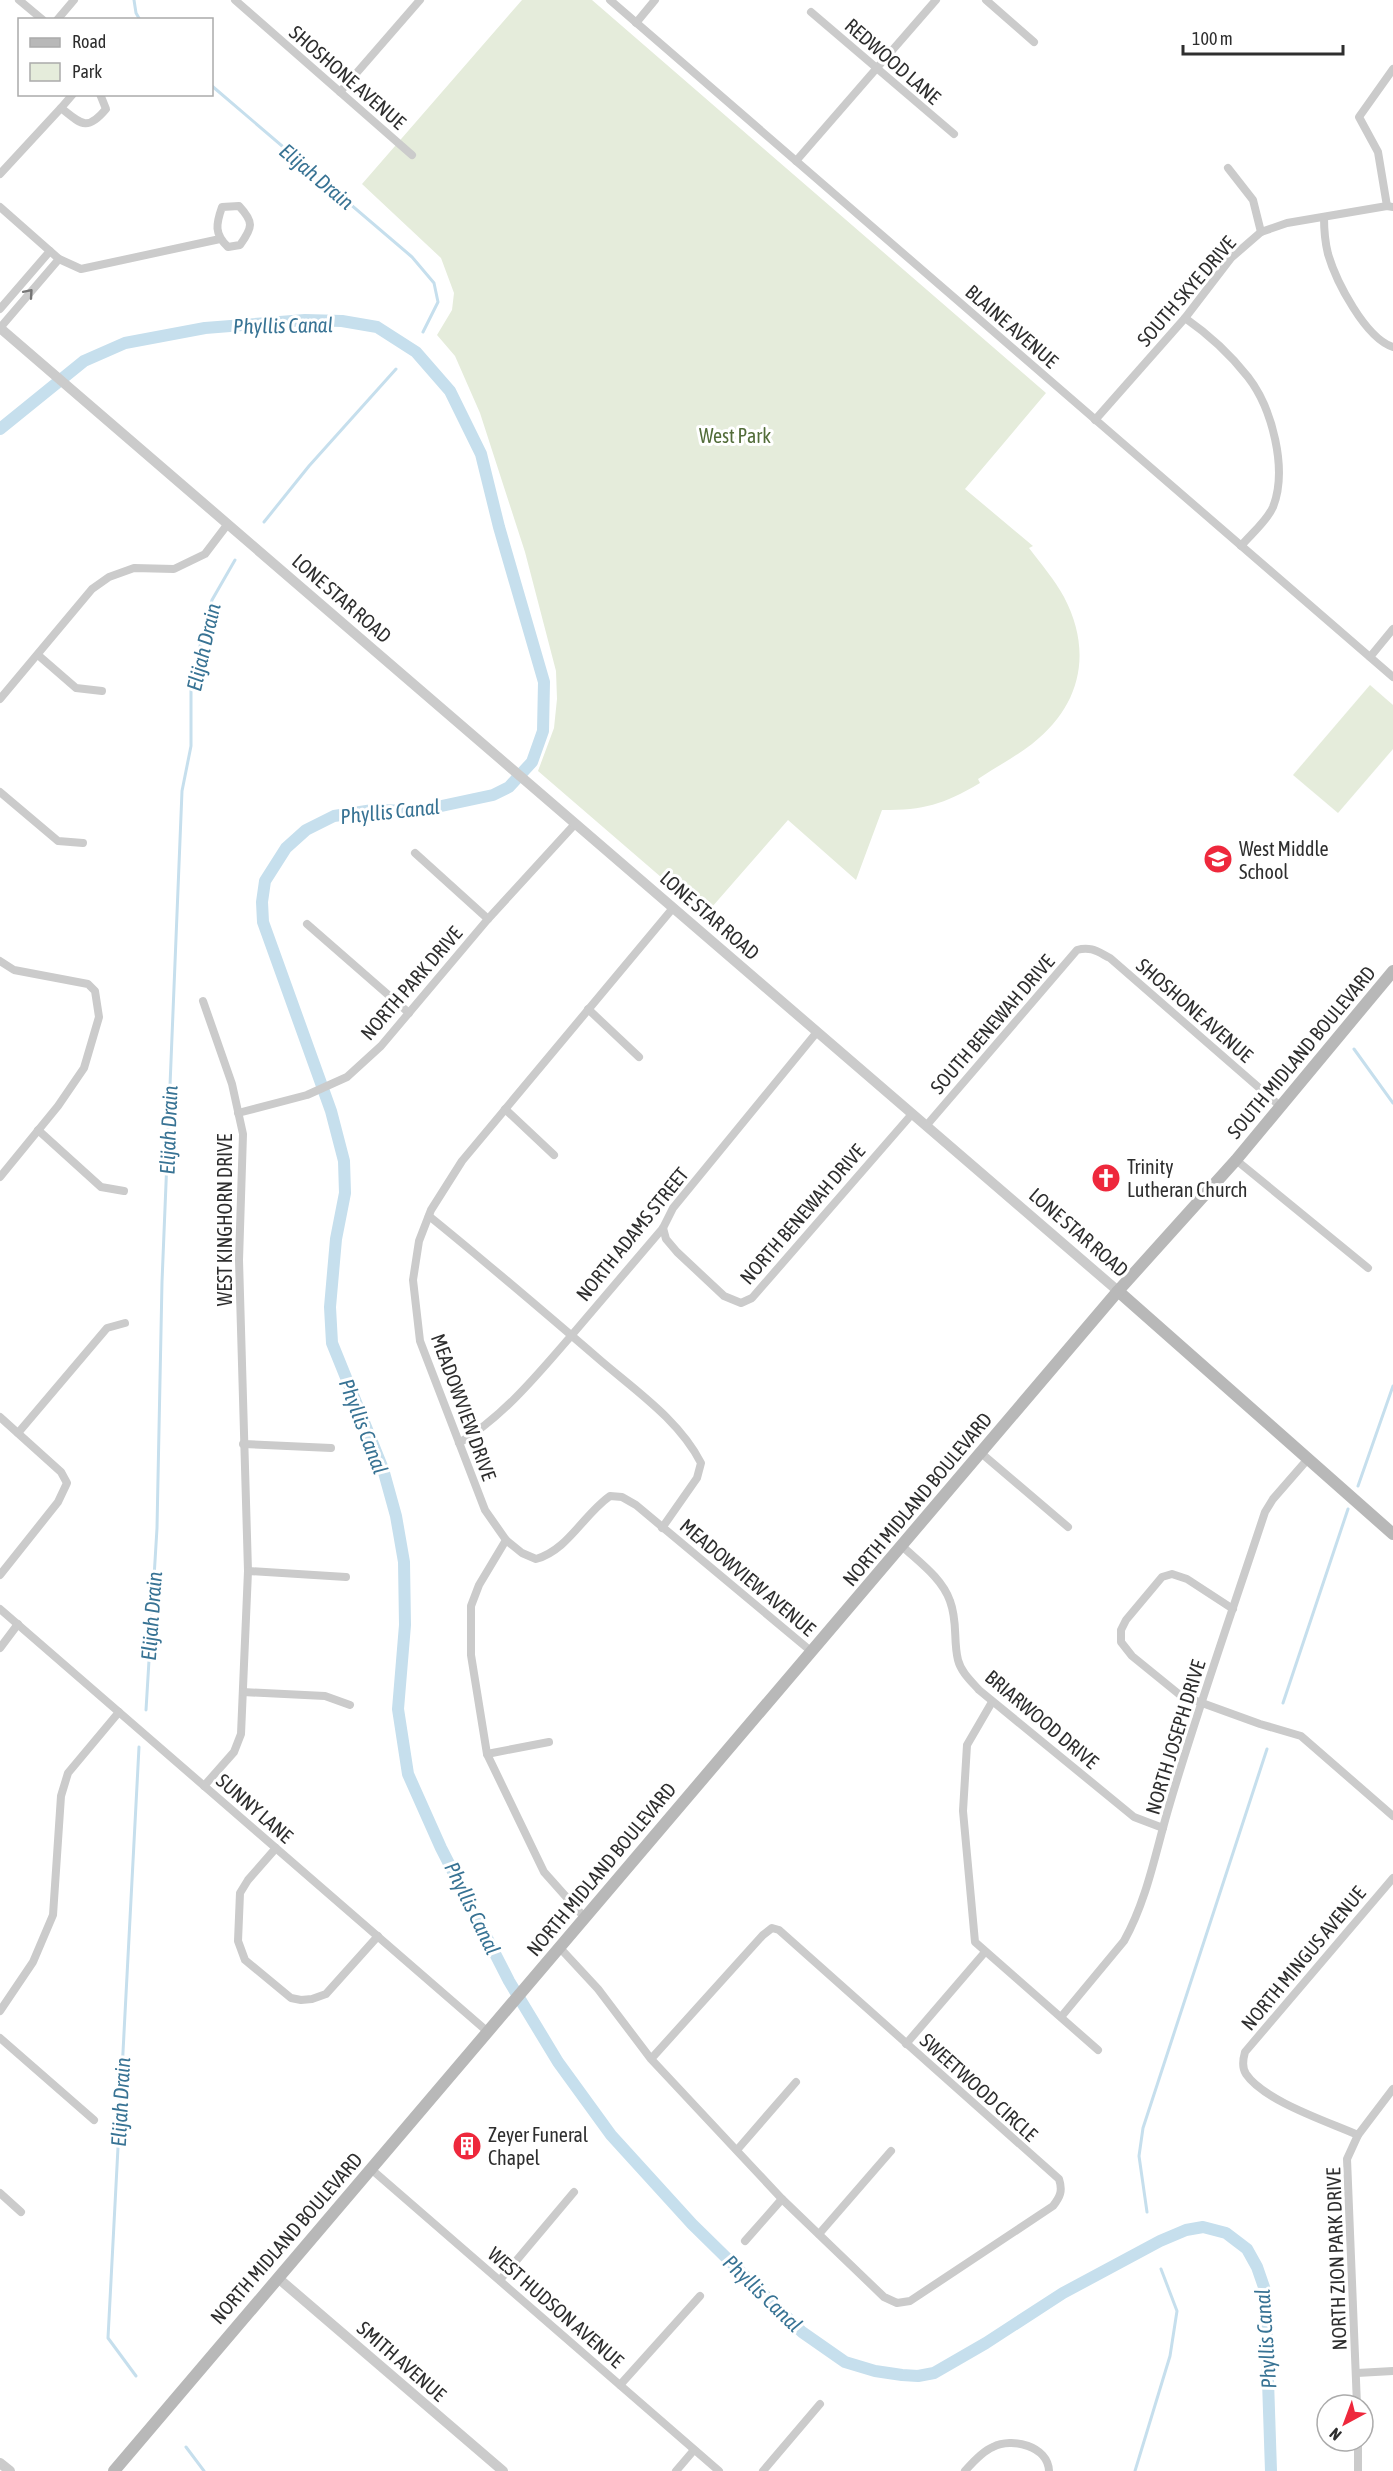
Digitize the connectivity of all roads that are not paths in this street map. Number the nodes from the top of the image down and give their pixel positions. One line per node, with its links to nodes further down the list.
1 (19, 0): 10 (street)
2 (74, 0): 11 (street)
3 (235, 0): 16 (street, SHOSHONE AVENUE)
4 (420, 0): 16 (street)
5 (610, 0): 12 (street, BLAINE AVENUE)
6 (655, 0): 12 (street)
7 (936, 0): 14 (street)
8 (986, 0): 13 (street)
9 (811, 12): 14 (street, REDWOOD LANE)
10 (41, 18)
11 (59, 18)
12 (636, 22): 22 (street, BLAINE AVENUE)
13 (1034, 42)
14 (876, 68): 20 (street, REDWOOD LANE); 22 (street)
15 (1393, 69): 26 (street)
16 (340, 92): 21 (street, SHOSHONE AVENUE)
17 (71, 96): 19 (street)
18 (101, 96): 19 (street)
19 (61, 108): 24 (street)
20 (954, 134)
21 (412, 155)
22 (796, 161): 36 (street, BLAINE AVENUE)
23 (1228, 168): 28 (street)
24 (0, 174)
25 (0, 207): 30 (street)
26 (1390, 207): 27 (street, SOUTH SKYE DRIVE)
27 (1324, 217): 28 (street, SOUTH SKYE DRIVE); 35 (street)
28 (1262, 232): 33 (street, SOUTH SKYE DRIVE)
29 (220, 239): 29 (street); 31 (street)
30 (50, 251): 31 (street); 32 (street)
31 (59, 259): 34 (street, one-way to 31)
32 (0, 309)
33 (1185, 318): 36 (street, SOUTH SKYE DRIVE); 38 (street)
34 (0, 328): 37 (street, LONE STAR ROAD)
35 (1393, 347)
36 (1095, 420): 38 (street, BLAINE AVENUE)
37 (227, 525): 40 (street); 46 (street, LONE STAR ROAD)
38 (1241, 546): 41 (street, BLAINE AVENUE)
39 (1393, 629): 41 (street)
40 (38, 655): 43 (street); 44 (street)
41 (1370, 657): 42 (street, BLAINE AVENUE)
42 (1393, 677)
43 (102, 691)
44 (0, 699)
45 (0, 792): 47 (street)
46 (575, 824): 49 (street, LONE STAR ROAD); 50 (street, NORTH PARK DRIVE)
47 (83, 843)
48 (415, 853): 50 (street)
49 (673, 908): 56 (street, MEADOWVIEW DRIVE); 58 (street, LONE STAR ROAD)
50 (488, 919): 57 (street, NORTH PARK DRIVE)
51 (307, 924): 57 (street)
52 (1085, 949): 60 (street, SHOSHONE AVENUE); 64 (street, SOUTH BENEWAH DRIVE)
53 (0, 961): 65 (street)
54 (1393, 971): 60 (main road, SOUTH MIDLAND BOULEVARD)
55 (202, 1001): 62 (street, WEST KINGHORN DRIVE)
56 (588, 1009): 59 (street); 61 (street, MEADOWVIEW DRIVE)
57 (409, 1013): 62 (street, NORTH PARK DRIVE)
58 (817, 1032): 63 (street, LONE STAR ROAD); 71 (street, NORTH ADAMS STREET)
59 (639, 1057)
60 (1280, 1106): 67 (main road, SOUTH MIDLAND BOULEVARD)
61 (505, 1109): 66 (street); 70 (street, MEADOWVIEW DRIVE)
62 (238, 1113): 79 (street, WEST KINGHORN DRIVE)
63 (912, 1114): 64 (street, LONE STAR ROAD); 71 (street, NORTH BENEWAH DRIVE)
64 (926, 1126): 73 (street, LONE STAR ROAD)
65 (38, 1130): 68 (street); 69 (street)
66 (554, 1155)
67 (1236, 1160): 72 (street); 73 (main road, SOUTH MIDLAND BOULEVARD)
68 (0, 1177)
69 (124, 1191)
70 (429, 1216): 75 (street); 78 (street, MEADOWVIEW DRIVE)
71 (663, 1228): 75 (street, NORTH ADAMS STREET)
72 (1368, 1268)
73 (1118, 1291): 81 (main road, NORTH MIDLAND BOULEVARD); 82 (main road, LONE STAR ROAD)
74 (125, 1323): 77 (street)
75 (571, 1335): 78 (street, NORTH ADAMS STREET); 83 (street)
76 (0, 1417): 77 (street)
77 (18, 1433): 89 (street)
78 (459, 1443): 86 (street, MEADOWVIEW DRIVE)
79 (243, 1444): 80 (street); 88 (street, WEST KINGHORN DRIVE)
80 (331, 1448)
81 (981, 1453): 84 (street); 87 (main road, NORTH MIDLAND BOULEVARD)
82 (1307, 1460): 85 (main road, LONE STAR ROAD); 92 (street, NORTH JOSEPH DRIVE)
83 (662, 1527): 86 (street, MEADOWVIEW DRIVE); 95 (street, MEADOWVIEW AVENUE)
84 (1068, 1527)
85 (1393, 1534)
86 (506, 1540): 102 (street)
87 (902, 1546): 95 (main road, NORTH MIDLAND BOULEVARD); 97 (street, BRIARWOOD DRIVE)
88 (248, 1571): 90 (street); 96 (street, WEST KINGHORN DRIVE)
89 (0, 1575)
90 (346, 1576)
91 (0, 1609): 93 (street, SUNNY LANE)
92 (1233, 1609): 98 (street, NORTH JOSEPH DRIVE); 98 (street)
93 (18, 1624): 94 (street); 100 (street, SUNNY LANE)
94 (0, 1648)
95 (812, 1652): 108 (main road, NORTH MIDLAND BOULEVARD)
96 (243, 1692): 99 (street); 103 (street, WEST KINGHORN DRIVE)
97 (992, 1702): 105 (street, BRIARWOOD DRIVE); 111 (street)
98 (1202, 1704): 104 (street); 105 (street, NORTH JOSEPH DRIVE)
99 (350, 1705)
100 (119, 1712): 103 (street, SUNNY LANE); 112 (street)
101 (549, 1742): 102 (street)
102 (487, 1754): 108 (street)
103 (204, 1786): 106 (street, SUNNY LANE)
104 (1393, 1816)
105 (1163, 1828): 113 (street, NORTH JOSEPH DRIVE)
106 (276, 1848): 109 (street, SUNNY LANE); 109 (street)
107 (1393, 1878): 122 (street, NORTH MINGUS AVENUE)
108 (585, 1918): 110 (main road, NORTH MIDLAND BOULEVARD)
109 (378, 1936): 114 (street, SUNNY LANE)
110 (560, 1948): 114 (main road, NORTH MIDLAND BOULEVARD); 118 (street, SWEETWOOD CIRCLE)
111 (985, 1952): 113 (street); 116 (street)
112 (0, 2011)
113 (1061, 2017): 117 (street)
114 (488, 2032): 125 (main road, NORTH MIDLAND BOULEVARD)
115 (0, 2038): 121 (street)
116 (906, 2044): 118 (street, SWEETWOOD CIRCLE); 130 (street, SWEETWOOD CIRCLE)
117 (1098, 2050)
118 (651, 2059): 123 (street, SWEETWOOD CIRCLE)
119 (796, 2082): 123 (street)
120 (1393, 2089): 122 (street, NORTH ZION PARK DRIVE)
121 (94, 2120)
122 (1358, 2135): 136 (street, NORTH ZION PARK DRIVE)
123 (737, 2150): 128 (street, SWEETWOOD CIRCLE)
124 (891, 2151): 130 (street)
125 (371, 2169): 132 (main road, NORTH MIDLAND BOULEVARD); 133 (street, WEST HUDSON AVENUE)
126 (574, 2192): 133 (street)
127 (2, 2198): 129 (street)
128 (782, 2199): 130 (street, SWEETWOOD CIRCLE); 131 (street)
129 (21, 2211)
130 (819, 2234)
131 (745, 2241)
132 (278, 2278): 144 (main road, NORTH MIDLAND BOULEVARD); 145 (street, SMITH AVENUE)
133 (500, 2280): 137 (street, WEST HUDSON AVENUE)
134 (700, 2296): 137 (street)
135 (1393, 2371): 136 (street)
136 (1357, 2373): 138 (street, NORTH ZION PARK DRIVE)
137 (620, 2385): 140 (street, WEST HUDSON AVENUE)
138 (1358, 2393)
139 (820, 2404): 148 (street)
140 (694, 2450): 146 (street); 147 (street, WEST HUDSON AVENUE)
141 (1358, 2453): 151 (street)
142 (0, 2463): 143 (street)
143 (10, 2471)
144 (114, 2471)
145 (503, 2471)
146 (676, 2471)
147 (719, 2471)
148 (763, 2471)
149 (965, 2471): 150 (street)
150 (1048, 2471)
151 (1358, 2471)

